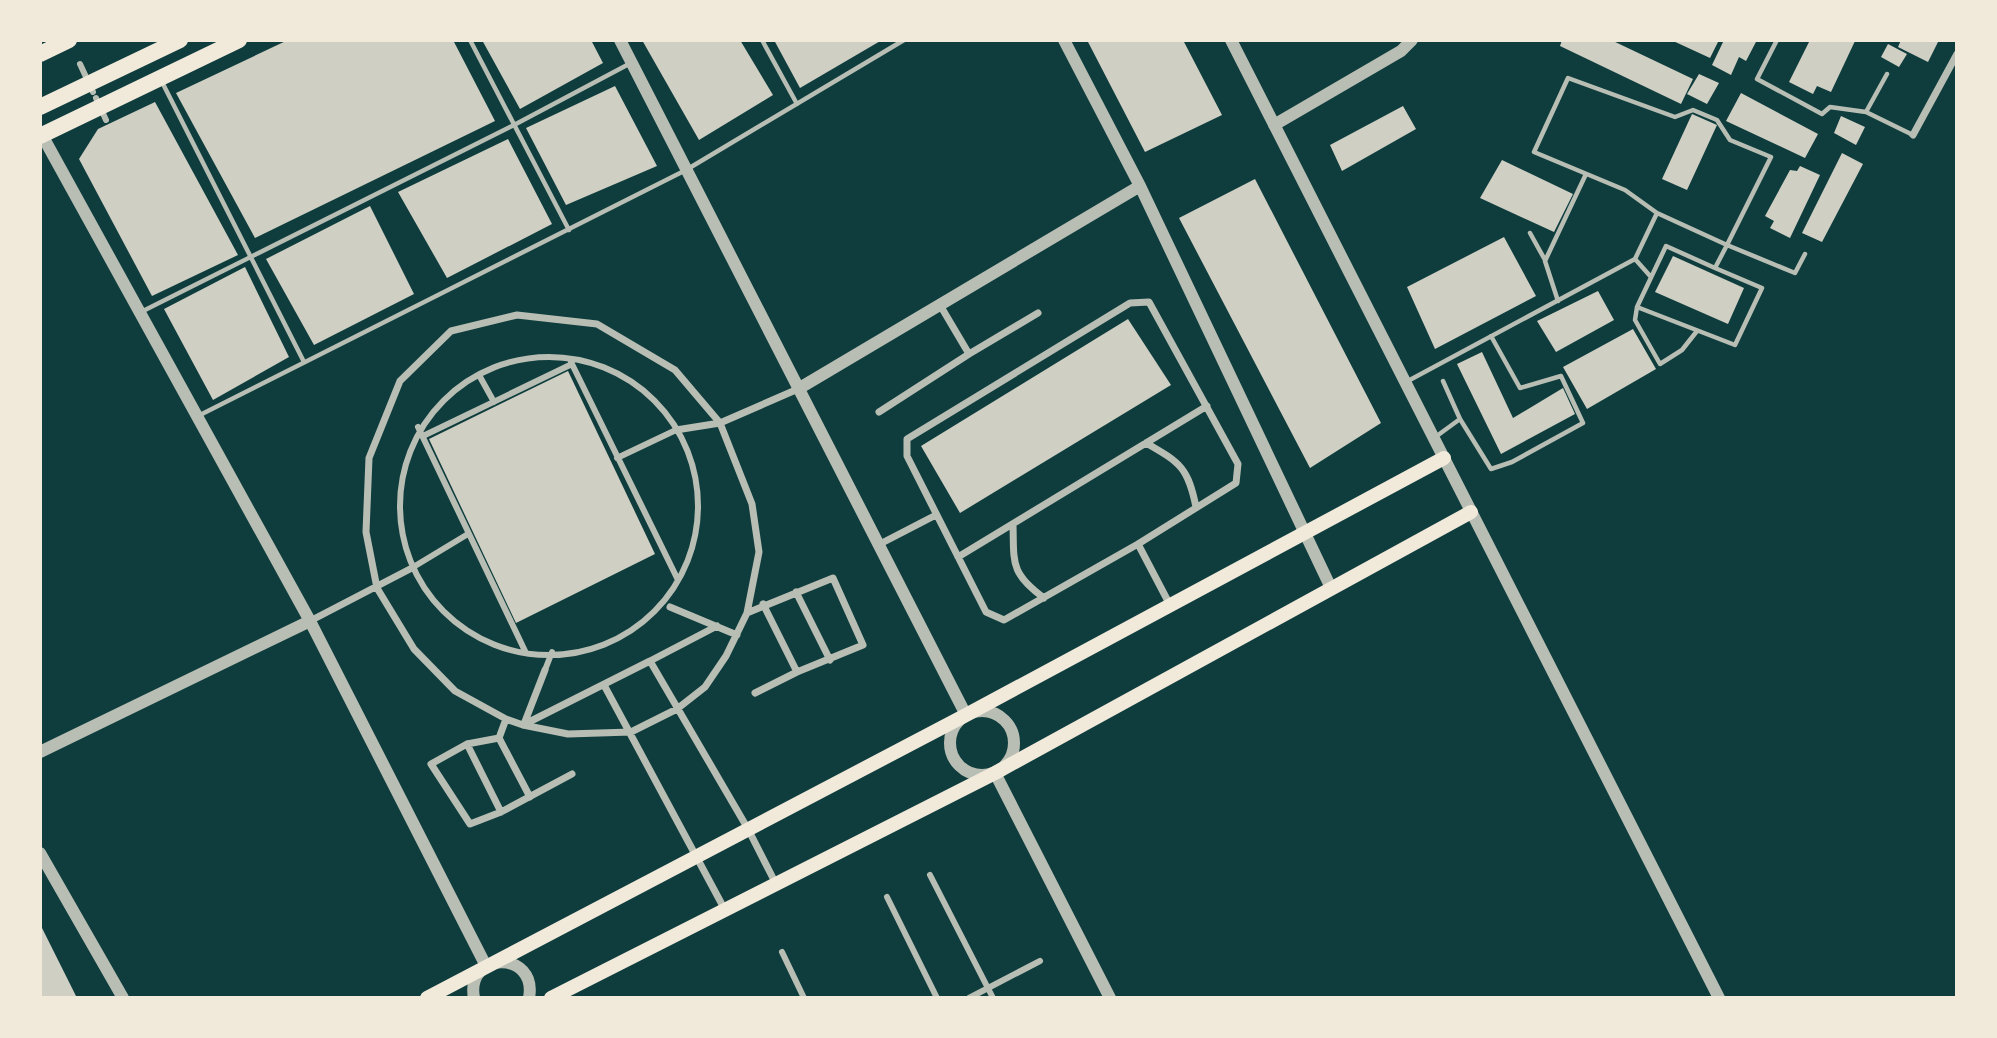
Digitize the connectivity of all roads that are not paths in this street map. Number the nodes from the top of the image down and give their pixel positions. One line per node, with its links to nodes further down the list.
1 (180, 40): 18 (highway)
2 (239, 40): 17 (highway)
3 (470, 40): 22 (lane)
4 (620, 40): 14 (street)
5 (762, 40): 19 (lane)
6 (904, 40): 19 (lane)
7 (1064, 40): 28 (street)
8 (1231, 40): 23 (street)
9 (1412, 40): 23 (street)
10 (1777, 40): 21 (lane)
11 (71, 45): 12 (highway)
12 (40, 54)
13 (1957, 54): 25 (street)
14 (631, 63): 22 (lane); 26 (street)
15 (80, 64): 18 (street)
16 (1887, 74): 21 (lane)
17 (160, 78): 18 (highway); 34 (lane)
18 (97, 100): 20 (highway); 24 (highway)
19 (797, 104): 26 (lane)
20 (40, 107)
21 (1866, 112): 25 (lane)
22 (514, 125): 30 (lane); 34 (lane)
23 (1274, 125): 51 (street)
24 (41, 134): 42 (street)
25 (1913, 135)
26 (686, 170): 30 (lane); 52 (street)
27 (1586, 174): 29 (lane); 32 (lane); 36 (lane)
28 (1140, 186): 40 (street); 70 (street)
29 (1657, 213): 32 (lane); 35 (lane)
30 (569, 230): 47 (lane)
31 (1530, 233): 36 (lane)
32 (1727, 244): 33 (lane); 37 (lane)
33 (1805, 254)
34 (251, 257): 42 (lane); 47 (lane)
35 (1635, 259): 38 (lane); 39 (lane)
36 (1545, 261): 39 (lane)
37 (1715, 268): 38 (lane); 44 (lane)
38 (1651, 276): 41 (lane)
39 (1558, 300): 45 (lane)
40 (940, 305): 46 (street); 52 (street)
41 (1637, 307): 44 (lane); 44 (lane)
42 (140, 312): 56 (street)
43 (1038, 313): 46 (street)
44 (1698, 331)
45 (1491, 336): 51 (lane); 57 (lane)
46 (970, 354): 55 (street)
47 (304, 362): 56 (lane)
48 (571, 363): 49 (street); 53 (street); 60 (street); 64 (street)
49 (480, 375): 53 (street); 59 (street)
50 (1443, 381): 57 (lane)
51 (1405, 382): 62 (street)
52 (798, 390): 58 (street); 73 (street)
53 (494, 402): 61 (street)
54 (1207, 406): 63 (street); 66 (street); 68 (street)
55 (879, 412)
56 (197, 416): 86 (street)
57 (1460, 419): 62 (lane)
58 (720, 423): 60 (street); 77 (street); 85 (street)
59 (418, 427): 61 (street); 75 (street)
60 (676, 430): 64 (street); 76 (street)
61 (423, 436): 71 (street)
62 (1433, 438): 65 (street)
63 (1146, 443): 66 (street); 69 (street)
64 (617, 458): 76 (street)
65 (1444, 458): 67 (street); 70 (main road)
66 (1196, 508): 72 (street)
67 (1471, 512): 78 (main road); 130 (street)
68 (936, 515): 73 (street); 74 (street)
69 (1013, 524): 74 (street); 80 (street)
70 (1304, 533): 78 (street); 83 (main road)
71 (468, 534): 75 (street); 89 (street)
72 (1138, 544): 80 (street); 83 (street)
73 (878, 545): 98 (street)
74 (958, 557): 80 (street)
75 (410, 569): 77 (street); 89 (street)
76 (678, 580): 81 (street)
77 (377, 588): 86 (street); 99 (street)
78 (1331, 588): 105 (main road)
79 (796, 592): 82 (street); 91 (street); 91 (street)
80 (1044, 598)
81 (666, 599): 84 (street); 90 (street)
82 (763, 604): 85 (street); 94 (street)
83 (1170, 605): 98 (main road)
84 (670, 607): 87 (street)
85 (747, 612): 88 (street)
86 (310, 621): 104 (street); 118 (street)
87 (717, 626): 88 (street); 92 (street)
88 (737, 635): 97 (street)
89 (525, 650): 90 (street)
90 (552, 652): 93 (street)
91 (830, 660): 94 (street)
92 (650, 661): 95 (street); 97 (street)
93 (545, 670): 100 (street)
94 (797, 672): 96 (street)
95 (604, 685): 100 (street); 101 (street)
96 (755, 693)
97 (677, 709): 101 (street); 109 (street)
98 (966, 715): 105 (street); 105 (street); 109 (main road)
99 (506, 719): 100 (street); 102 (street)
100 (523, 725): 101 (street)
101 (631, 732): 111 (street)
102 (499, 738): 103 (street); 107 (street)
103 (467, 744): 108 (street); 108 (street)
104 (40, 752)
105 (995, 773): 113 (main road); 129 (street)
106 (572, 774): 107 (street)
107 (530, 797): 108 (street)
108 (501, 812)
109 (748, 829): 111 (main road); 113 (street)
110 (40, 853): 120 (street)
111 (696, 857): 115 (street); 118 (main road)
112 (930, 874): 119 (street)
113 (776, 884): 115 (main road)
114 (887, 897): 126 (street)
115 (725, 910): 124 (main road)
116 (782, 952): 125 (street)
117 (1040, 961): 119 (street)
118 (486, 966): 121 (main road); 122 (street); 123 (street)
119 (988, 988): 127 (street); 128 (street)
120 (123, 998)
121 (428, 998)
122 (474, 998)
123 (529, 998)
124 (551, 998)
125 (804, 998)
126 (937, 998)
127 (969, 998)
128 (993, 998)
129 (1110, 998)
130 (1718, 998)

